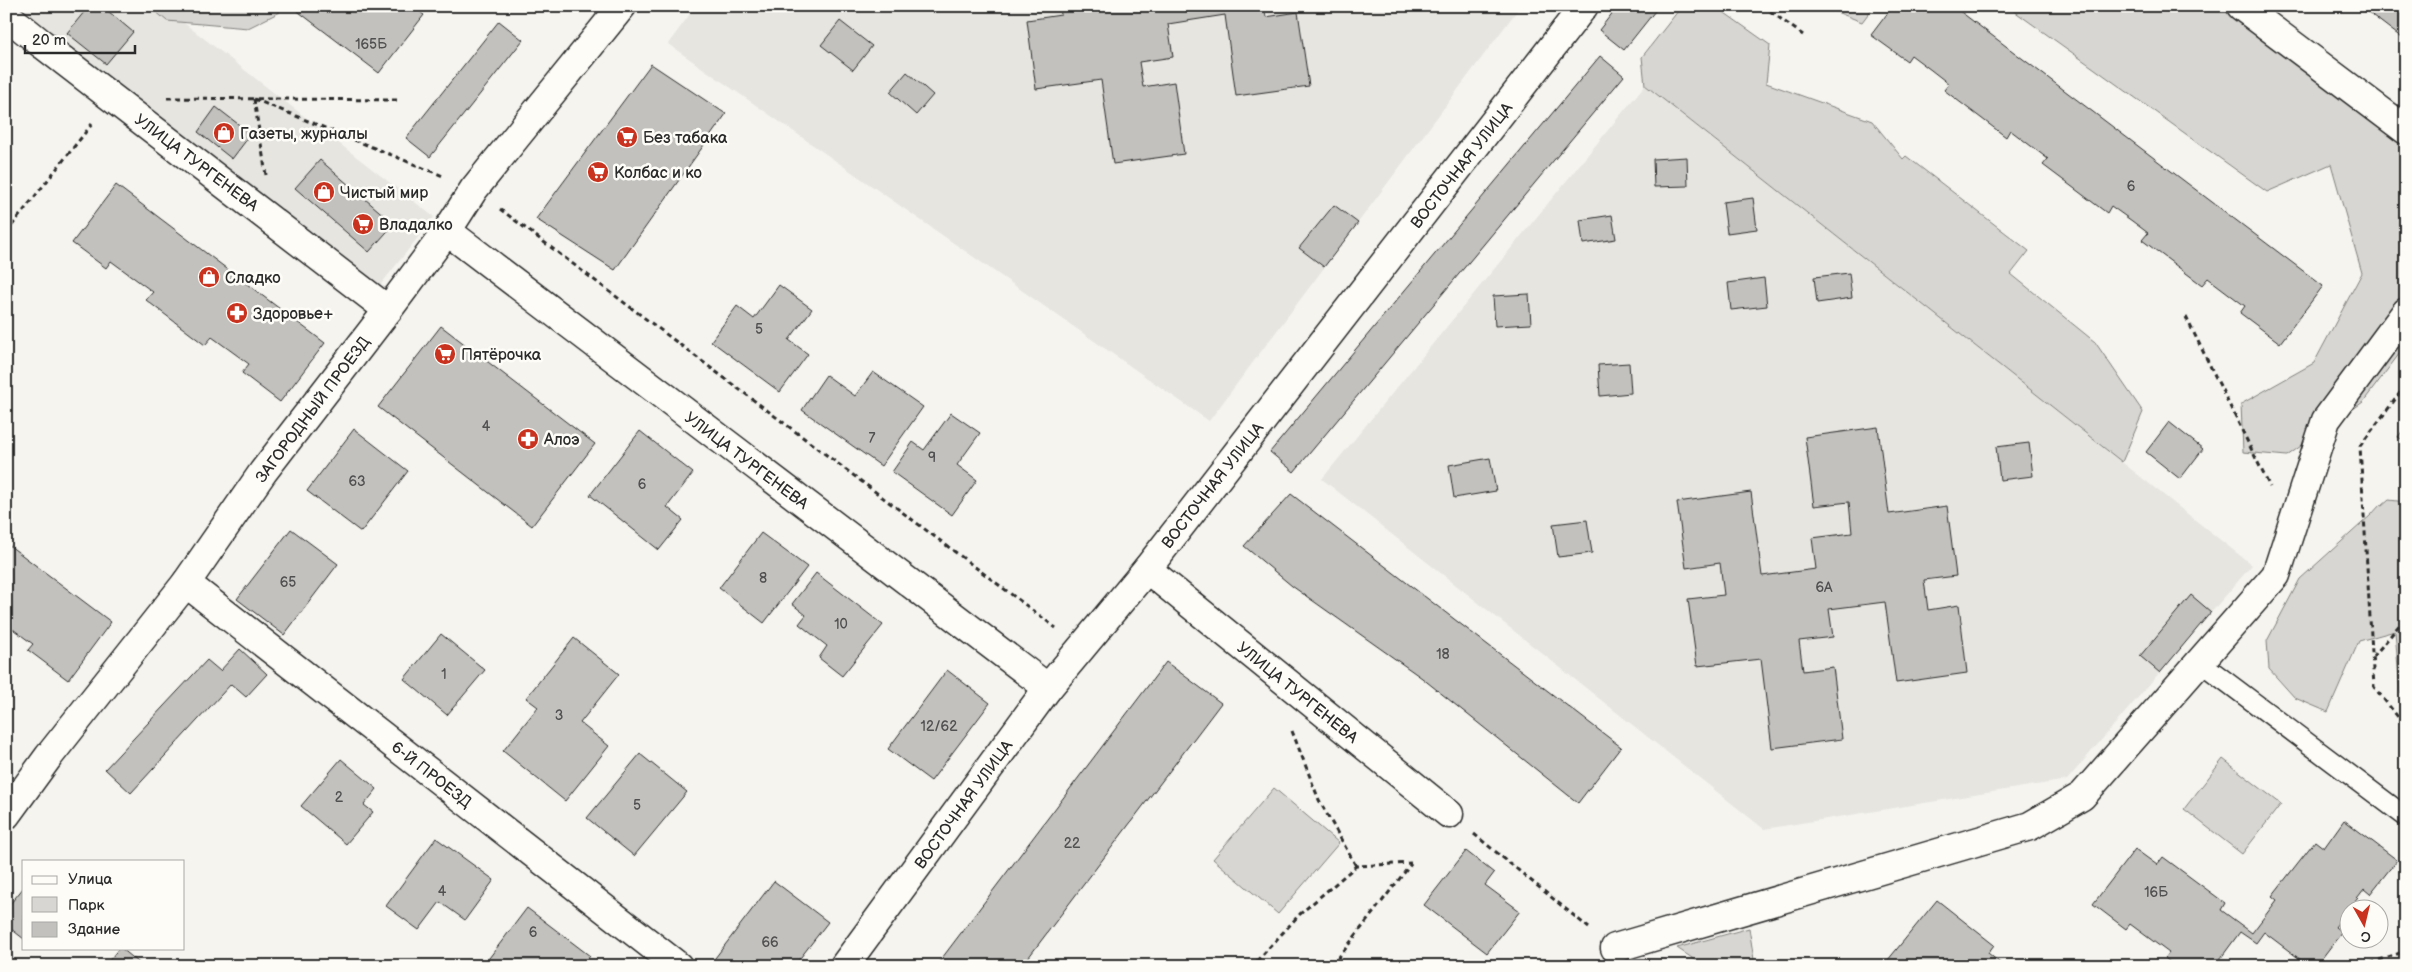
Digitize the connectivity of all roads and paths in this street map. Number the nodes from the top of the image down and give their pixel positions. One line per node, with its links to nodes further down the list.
1 (622, 6): 11 (street, ЗАГОРОДНЫЙ ПРОЕЗД)
2 (1584, 6): 20 (street, ВОСТОЧНАЯ УЛИЦА)
3 (1763, 6): 6 (path)
4 (2242, 6): 10 (street)
5 (6, 15): 7 (street, УЛИЦА ТУРГЕНЕВА)
6 (1803, 35)
7 (112, 98): 8 (path); 12 (street, УЛИЦА ТУРГЕНЕВА); 14 (path)
8 (254, 99): 9 (path); 11 (path); 12 (path)
9 (397, 100)
10 (2406, 130)
11 (474, 189): 13 (street, ЗАГОРОДНЫЙ ПРОЕЗД); 23 (path)
12 (274, 221): 15 (street, УЛИЦА ТУРГЕНЕВА)
13 (447, 231): 15 (street, ЗАГОРОДНЫЙ ПРОЕЗД); 26 (street, УЛИЦА ТУРГЕНЕВА)
14 (6, 233)
15 (388, 310): 21 (street, ЗАГОРОДНЫЙ ПРОЕЗД)
16 (2406, 312): 25 (street)
17 (2186, 317): 19 (path)
18 (2406, 385): 24 (path)
19 (2270, 489)
20 (1147, 569): 23 (street, ВОСТОЧНАЯ УЛИЦА); 29 (street, УЛИЦА ТУРГЕНЕВА)
21 (186, 583): 30 (street, ЗАГОРОДНЫЙ ПРОЕЗД); 35 (street, 6-Й ПРОЕЗД)
22 (2406, 617): 24 (path)
23 (1082, 648): 26 (street, ВОСТОЧНАЯ УЛИЦА)
24 (2372, 658): 27 (path)
25 (2200, 662): 31 (lane); 33 (street)
26 (1048, 688): 36 (street, ВОСТОЧНАЯ УЛИЦА)
27 (2406, 726)
28 (1291, 728): 32 (path)
29 (1449, 814): 33 (path)
30 (6, 815)
31 (2406, 817)
32 (1356, 866): 37 (path); 38 (path)
33 (1615, 948)
34 (2400, 953): 39 (path)
35 (678, 966)
36 (844, 966)
37 (1250, 966)
38 (1332, 966)
39 (2362, 966)

